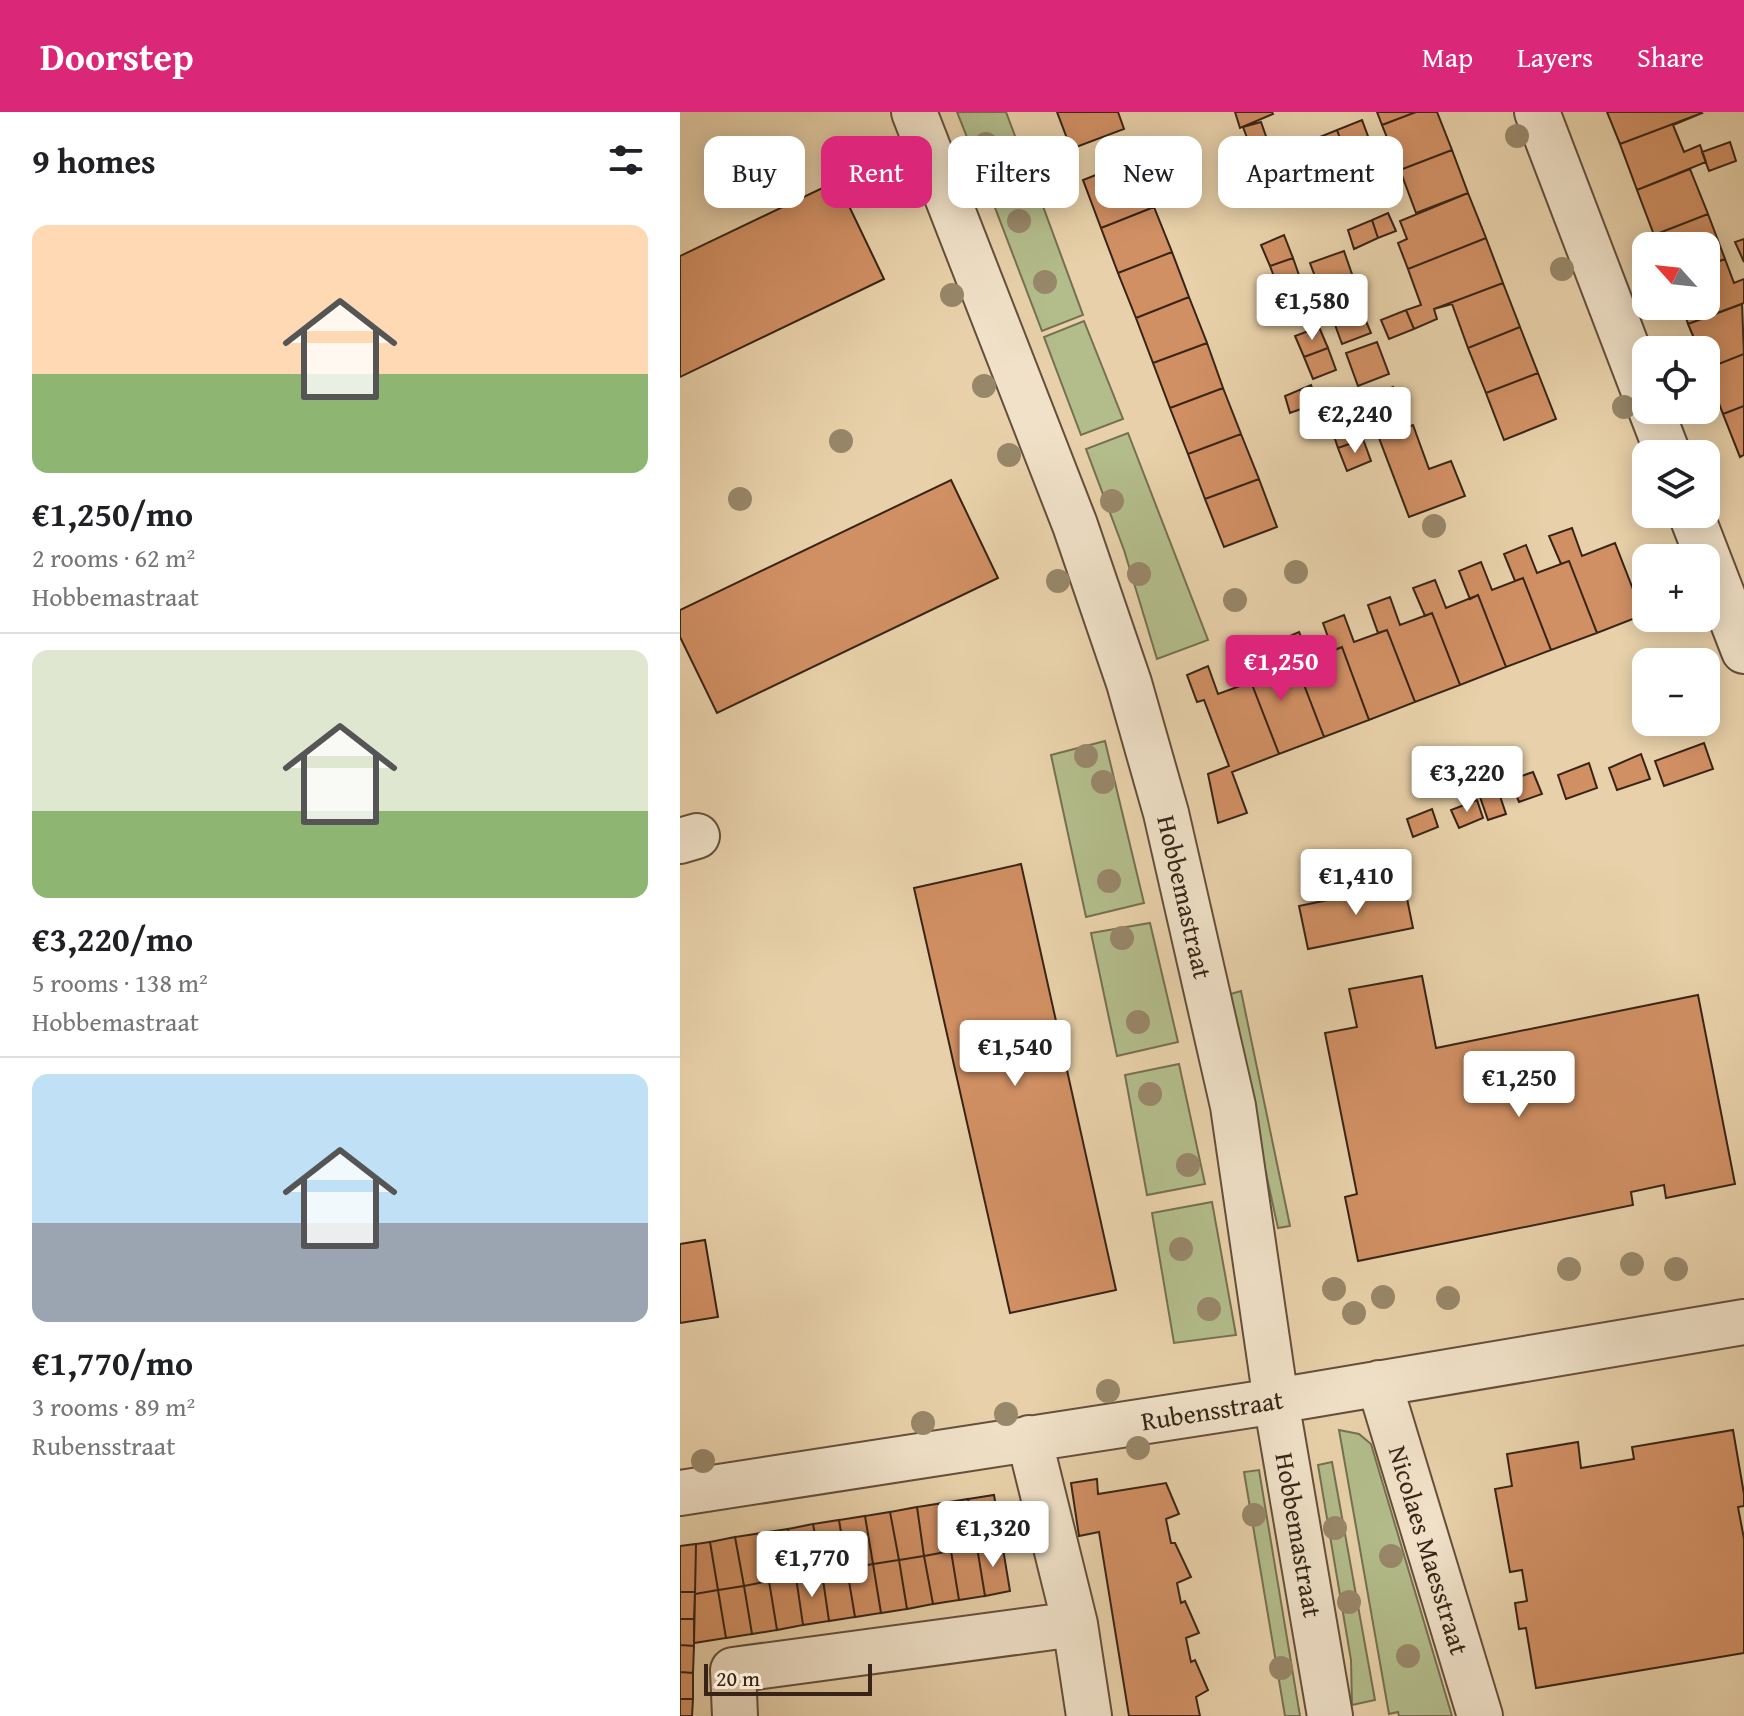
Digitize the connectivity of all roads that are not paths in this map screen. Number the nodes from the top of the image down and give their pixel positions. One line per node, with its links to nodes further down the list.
1 (914, 112): 8 (street, Hobbemastraat)
2 (1537, 112): 3 (street)
3 (1632, 360)
4 (1696, 528): 5 (street)
5 (1744, 651)
6 (1744, 1322): 7 (street, Rubensstraat)
7 (1379, 1383): 8 (street, Rubensstraat); 15 (street, Nicolaes Maesstraat)
8 (1276, 1401): 9 (street, Rubensstraat); 14 (street, Hobbemastraat)
9 (1029, 1438): 10 (street, Rubensstraat); 11 (street)
10 (680, 1493)
11 (1075, 1624): 12 (street); 13 (street)
12 (735, 1716)
13 (1089, 1716)
14 (1330, 1716)
15 (1480, 1716)

